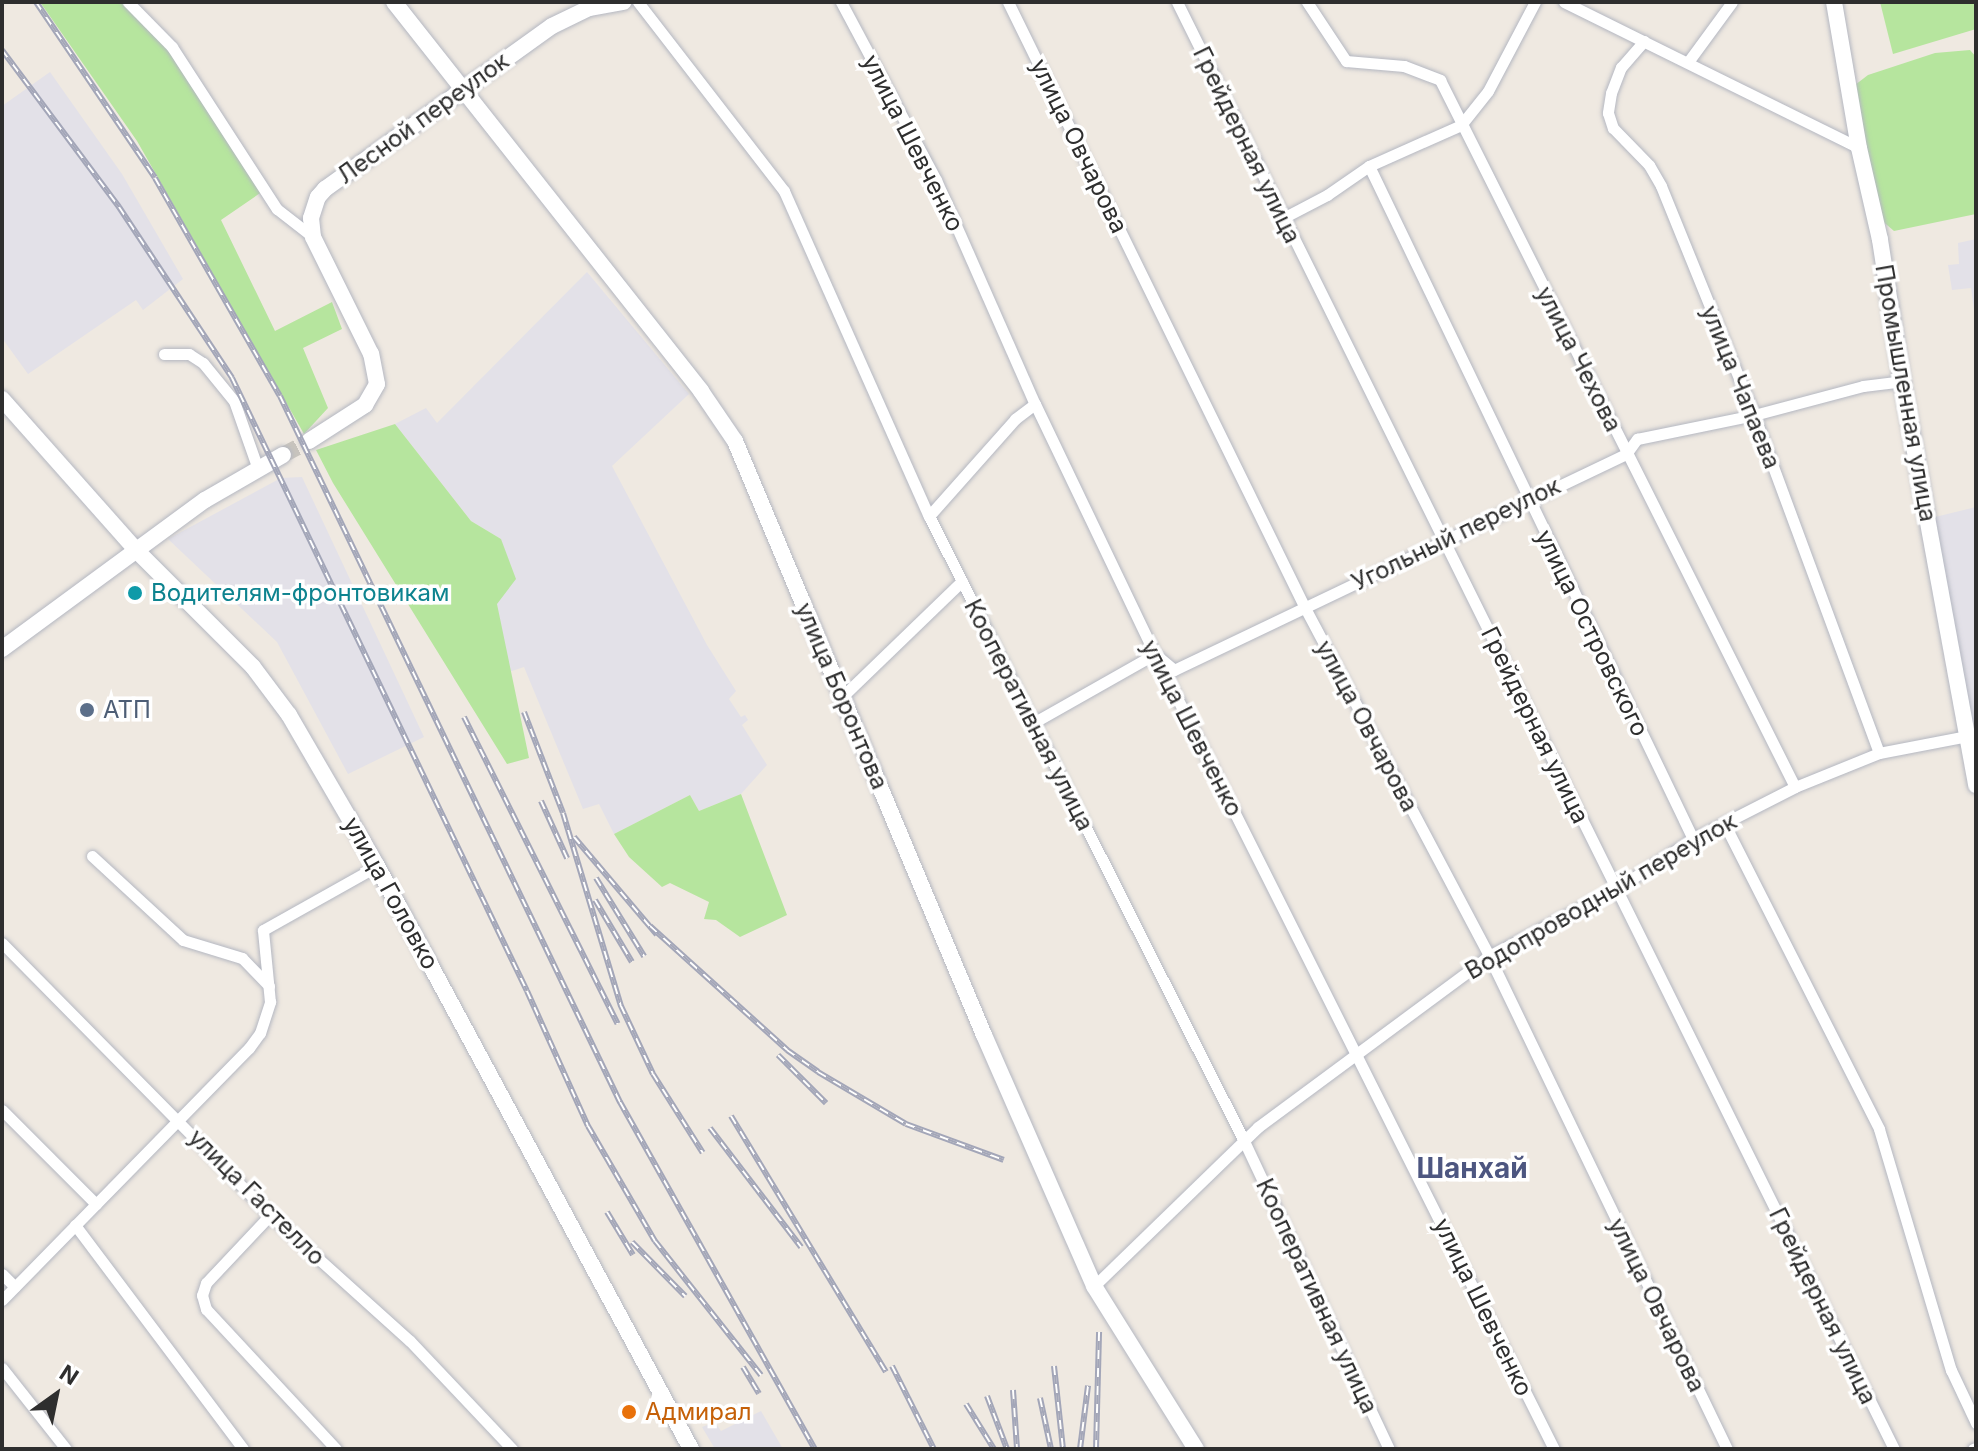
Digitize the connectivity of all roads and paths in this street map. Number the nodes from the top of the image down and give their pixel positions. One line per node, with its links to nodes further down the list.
1 (128, 2): 21 (street)
2 (394, 2): 16 (street, улица Боронтова)
3 (623, 2): 16 (street, Лесной переулок)
4 (638, 2): 32 (street, Кооперативная улица)
5 (841, 2): 25 (street, улица Шевченко)
6 (1008, 2): 36 (street, улица Овчарова)
7 (1177, 2): 20 (street, Грейдерная улица)
8 (1307, 2): 17 (street, улица Чехова)
9 (1535, 2): 17 (street)
10 (1564, 2): 13 (street)
11 (1732, 2): 15 (street)
12 (1834, 2): 18 (street, Промышленная улица)
13 (1590, 7): 14 (street)
14 (1644, 41): 15 (street); 26 (street, улица Чапаева)
15 (1688, 62): 18 (street)
16 (462, 91): 21 (street, Лесной переулок); 39 (street, улица Боронтова)
17 (1461, 125): 19 (street); 28 (street, улица Чехова)
18 (1859, 148): 23 (street, Промышленная улица)
19 (1369, 166): 20 (street); 31 (street, улица Островского)
20 (1283, 218): 33 (street, Грейдерная улица)
21 (313, 237): 27 (street)
22 (164, 354): 30 (street)
23 (1902, 381): 26 (street, Угольный переулок); 41 (street, Промышленная улица)
24 (2, 399): 34 (street, улица Головко)
25 (1035, 404): 32 (street); 38 (street, улица Шевченко)
26 (1754, 415): 28 (street, Угольный переулок); 42 (street, улица Чапаева)
27 (309, 441)
28 (1626, 454): 31 (street, Угольный переулок); 44 (street, улица Чехова)
29 (283, 455): 30 (street)
30 (258, 469): 34 (street)
31 (1527, 499): 33 (street, Угольный переулок); 46 (street, улица Островского)
32 (929, 516): 35 (street, Кооперативная улица)
33 (1443, 539): 36 (street, Угольный переулок); 49 (street, Грейдерная улица)
34 (137, 551): 37 (street); 48 (street, улица Головко)
35 (962, 581): 39 (street); 40 (street, Кооперативная улица)
36 (1304, 606): 38 (street, Угольный переулок); 51 (street, улица Овчарова)
37 (2, 649)
38 (1155, 654): 40 (street); 53 (street, улица Шевченко)
39 (843, 696): 61 (street, улица Боронтова)
40 (1033, 723): 56 (street, Кооперативная улица)
41 (1967, 736): 42 (street, Водопроводный переулок); 43 (street, Промышленная улица)
42 (1879, 753): 44 (street, Водопроводный переулок)
43 (1976, 785)
44 (1795, 787): 45 (street, Водопроводный переулок)
45 (1724, 823): 46 (street, Водопроводный переулок); 65 (street)
46 (1693, 839): 49 (street, Водопроводный переулок)
47 (92, 856): 52 (street)
48 (377, 866): 52 (street); 70 (street, улица Головко)
49 (1616, 889): 51 (street, Водопроводный переулок); 75 (street, Грейдерная улица)
50 (2, 943): 55 (street, улица Гастелло)
51 (1489, 956): 53 (street, Водопроводный переулок); 74 (street, улица Овчарова)
52 (269, 986): 55 (street)
53 (1357, 1053): 56 (street, Водопроводный переулок); 73 (street, улица Шевченко)
54 (2, 1110): 57 (street)
55 (177, 1118): 57 (street); 58 (street, улица Гастелло)
56 (1244, 1141): 61 (street, Водопроводный переулок); 72 (street, Кооперативная улица)
57 (96, 1204): 59 (street)
58 (270, 1215): 68 (street); 69 (street, улица Гастелло)
59 (75, 1225): 62 (street); 67 (street)
60 (2, 1274): 62 (street)
61 (1094, 1286): 71 (street, улица Боронтова)
62 (15, 1287): 63 (street)
63 (2, 1300)
64 (2, 1368): 66 (street)
65 (1976, 1423)
66 (66, 1449)
67 (243, 1449)
68 (336, 1449)
69 (512, 1449)
70 (691, 1449)
71 (1196, 1449)
72 (1389, 1449)
73 (1554, 1449)
74 (1727, 1449)
75 (1894, 1449)

